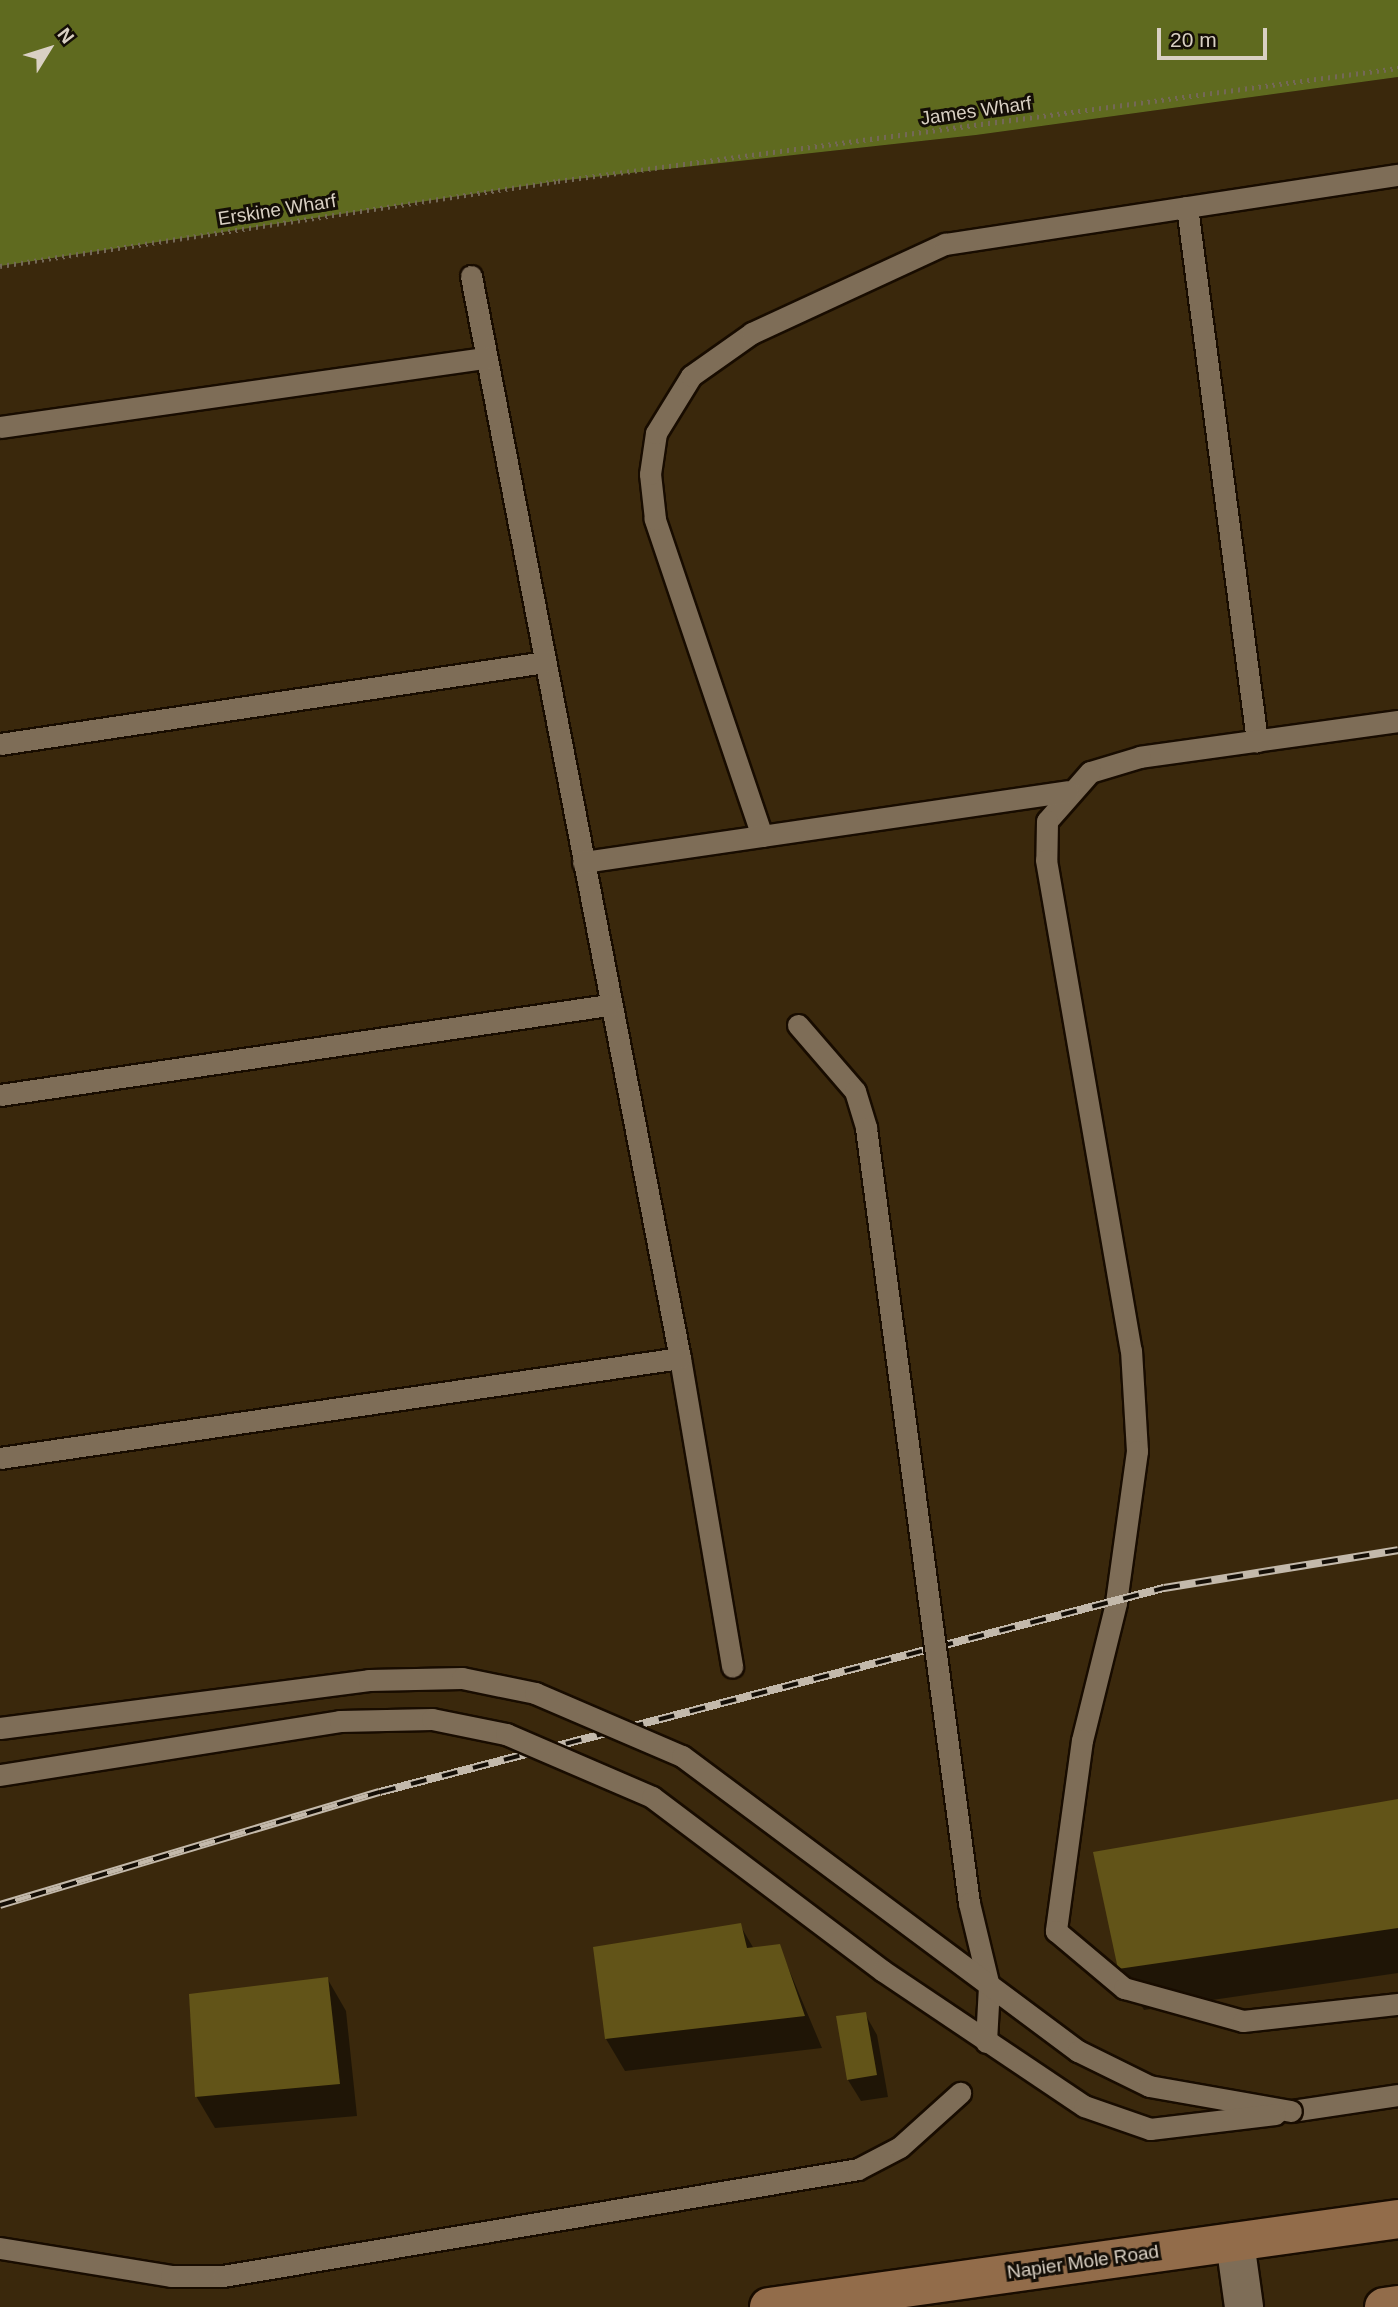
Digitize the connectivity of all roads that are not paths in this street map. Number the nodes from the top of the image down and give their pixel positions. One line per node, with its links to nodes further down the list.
1 (1398, 175): 2 (lane)
2 (1187, 207): 8 (lane); 11 (lane)
3 (471, 276): 4 (lane)
4 (485, 358): 5 (lane); 6 (lane)
5 (0, 427)
6 (545, 662): 9 (lane); 12 (lane)
7 (1398, 721): 8 (lane)
8 (1257, 741): 10 (lane)
9 (0, 744)
10 (1068, 791): 11 (lane); 22 (lane)
11 (762, 836): 12 (lane)
12 (583, 862): 13 (lane)
13 (608, 1005): 15 (lane); 16 (lane)
14 (798, 1025): 21 (lane, bridge)
15 (0, 1095)
16 (681, 1358): 17 (lane); 18 (lane)
17 (0, 1458)
18 (732, 1667)
19 (0, 1728): 21 (lane, bridge)
20 (0, 1775): 23 (lane, bridge)
21 (989, 1986): 23 (lane, bridge); 26 (lane, bridge)
22 (1398, 2004)
23 (986, 2042): 26 (lane, bridge)
24 (960, 2093): 29 (lane)
25 (1398, 2095): 26 (lane)
26 (1291, 2111)
27 (1398, 2219): 28 (main road, Napier Mole Road)
28 (1234, 2242): 31 (main road, Napier Mole Road); 32 (street)
29 (0, 2248)
30 (1398, 2305): 33 (main road)
31 (769, 2307)
32 (1244, 2307)
33 (1384, 2307)

